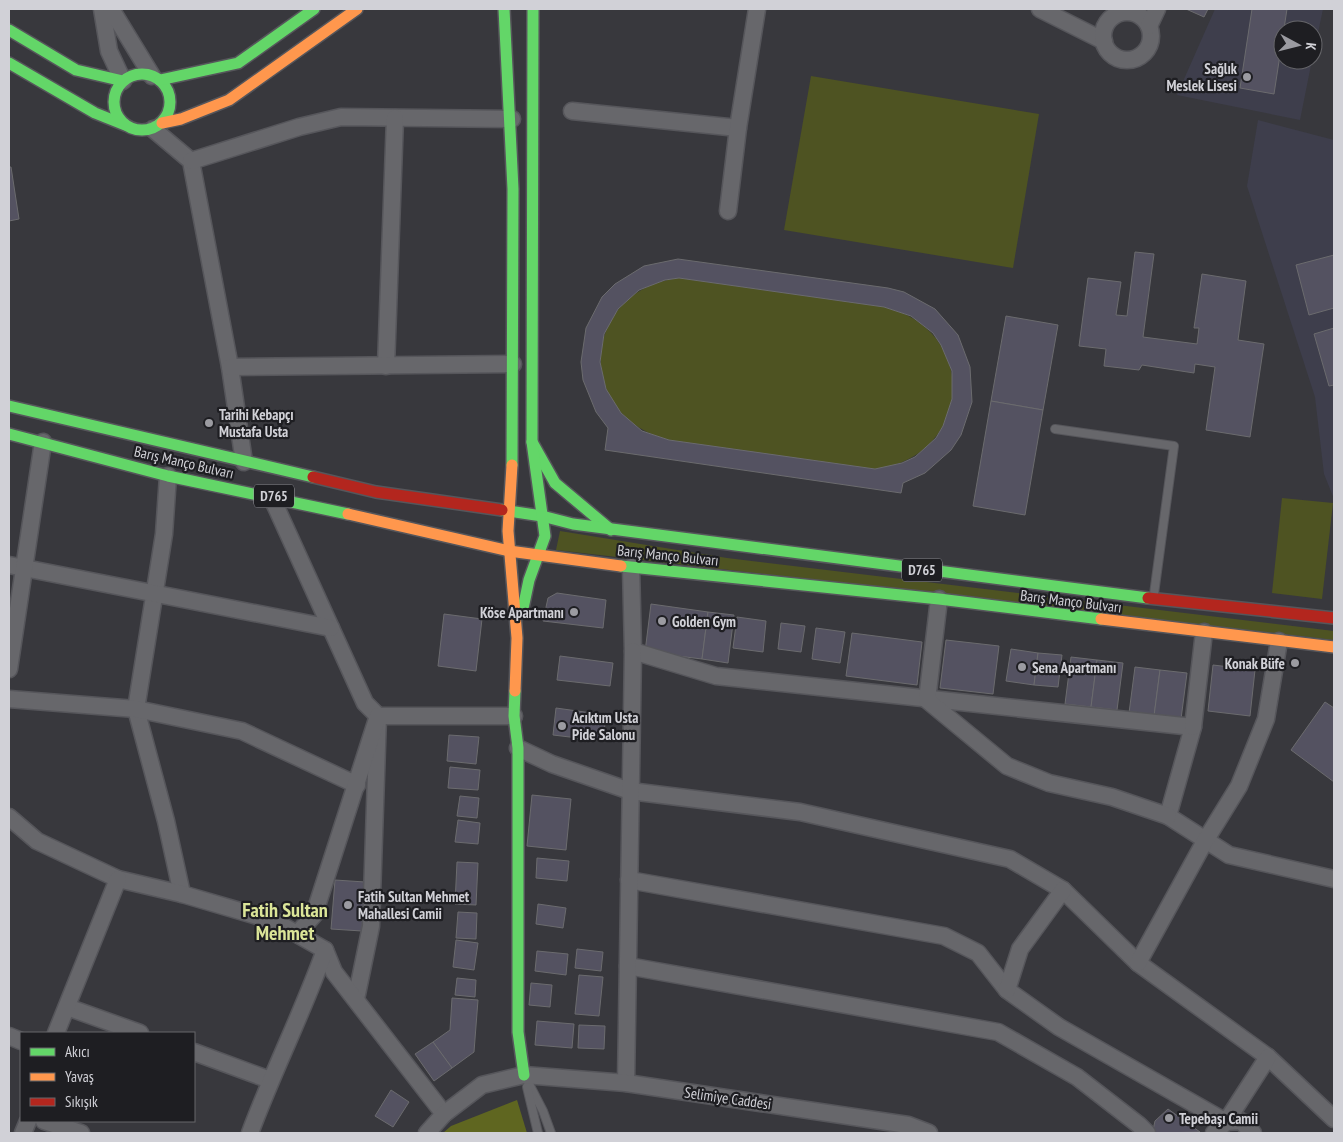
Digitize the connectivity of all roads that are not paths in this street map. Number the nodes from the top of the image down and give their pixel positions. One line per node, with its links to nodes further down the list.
1 (102, 9): 16 (street)
2 (111, 9): 15 (street)
3 (314, 9): 15 (main road)
4 (357, 9): 21 (main road)
5 (504, 9): 19 (main road)
6 (533, 9): 32 (main road)
7 (757, 9): 22 (street)
8 (1040, 9): 13 (street)
9 (1157, 9): 11 (street)
10 (1109, 12): 11 (street); 13 (street)
11 (1149, 26): 13 (street)
12 (9, 30): 16 (main road)
13 (1104, 40)
14 (9, 63): 20 (main road)
15 (156, 78): 16 (main road); 21 (main road)
16 (123, 81): 20 (main road)
17 (572, 111): 22 (street)
18 (395, 118): 19 (street); 23 (street); 26 (street)
19 (512, 119): 25 (main road)
20 (125, 125): 21 (main road)
21 (157, 126): 23 (street)
22 (738, 128): 24 (street)
23 (191, 161): 27 (street)
24 (728, 211)
25 (513, 364): 26 (street); 36 (main road)
26 (386, 366): 27 (street)
27 (230, 367): 33 (street)
28 (9, 406): 33 (main road, Barış Manço Bulvarı / D765)
29 (1055, 429): 44 (lane)
30 (9, 434): 31 (main road, Barış Manço Bulvarı / D765)
31 (43, 442): 34 (main road, Barış Manço Bulvarı / D765); 41 (street)
32 (532, 442): 37 (main road); 38 (main road)
33 (244, 462): 36 (main road, Barış Manço Bulvarı / D765)
34 (168, 476): 35 (main road, Barış Manço Bulvarı / D765); 43 (street)
35 (271, 496): 39 (main road, Barış Manço Bulvarı / D765); 47 (street)
36 (511, 512): 37 (main road, Barış Manço Bulvarı / D765); 39 (main road)
37 (542, 516): 38 (main road, Barış Manço Bulvarı / D765); 40 (main road)
38 (610, 530): 44 (main road, Barış Manço Bulvarı / D765)
39 (510, 550): 40 (main road, Barış Manço Bulvarı / D765); 49 (main road)
40 (540, 555): 42 (main road, Barış Manço Bulvarı / D765); 49 (main road)
41 (17, 566): 43 (street); 53 (street)
42 (631, 567): 45 (main road, Barış Manço Bulvarı / D765); 52 (street)
43 (155, 593): 47 (street); 56 (street)
44 (1154, 599): 46 (main road, Barış Manço Bulvarı / D765)
45 (939, 600): 48 (main road, Barış Manço Bulvarı / D765); 55 (street)
46 (1334, 618)
47 (331, 628): 57 (street)
48 (1204, 632): 50 (main road, Barış Manço Bulvarı / D765); 59 (street)
49 (517, 638): 58 (main road)
50 (1279, 641): 51 (main road, Barış Manço Bulvarı / D765); 65 (street)
51 (1334, 647)
52 (633, 651): 55 (street); 62 (street)
53 (9, 669)
54 (9, 699): 56 (street)
55 (927, 700): 59 (street); 64 (street)
56 (136, 709): 61 (street); 70 (street)
57 (378, 716): 58 (street); 61 (street); 76 (street)
58 (514, 716): 60 (main road)
59 (1193, 728): 64 (street)
60 (518, 748): 62 (street); 82 (main road)
61 (357, 785): 71 (street)
62 (630, 791): 68 (street); 69 (street)
63 (9, 816): 66 (street)
64 (1168, 816): 65 (street)
65 (1205, 841): 67 (street); 73 (street)
66 (118, 879): 70 (street); 77 (street)
67 (1334, 879)
68 (628, 880): 74 (street); 75 (street)
69 (1063, 890): 73 (street); 75 (street)
70 (182, 894): 71 (street)
71 (297, 934): 72 (street)
72 (325, 950): 76 (street); 83 (street)
73 (1138, 963): 81 (street)
74 (628, 966): 84 (street); 95 (street)
75 (1007, 990): 88 (street)
76 (356, 999): 85 (street)
77 (67, 1007): 78 (street); 79 (street)
78 (56, 1032)
79 (137, 1032)
80 (195, 1052): 83 (street)
81 (1268, 1057): 86 (street); 88 (street)
82 (524, 1075): 84 (street, Selimiye Caddesi); 85 (street, Selimiye Caddesi); 92 (lane); 93 (lane)
83 (270, 1080): 90 (street)
84 (626, 1083): 94 (street, Selimiye Caddesi)
85 (444, 1114): 91 (street, Selimiye Caddesi)
86 (1334, 1119)
87 (47, 1122): 89 (street)
88 (1226, 1122): 96 (street); 97 (street)
89 (81, 1133)
90 (250, 1133)
91 (427, 1133)
92 (538, 1133)
93 (551, 1133)
94 (929, 1133)
95 (1147, 1133)
96 (1214, 1133)
97 (1253, 1133)

